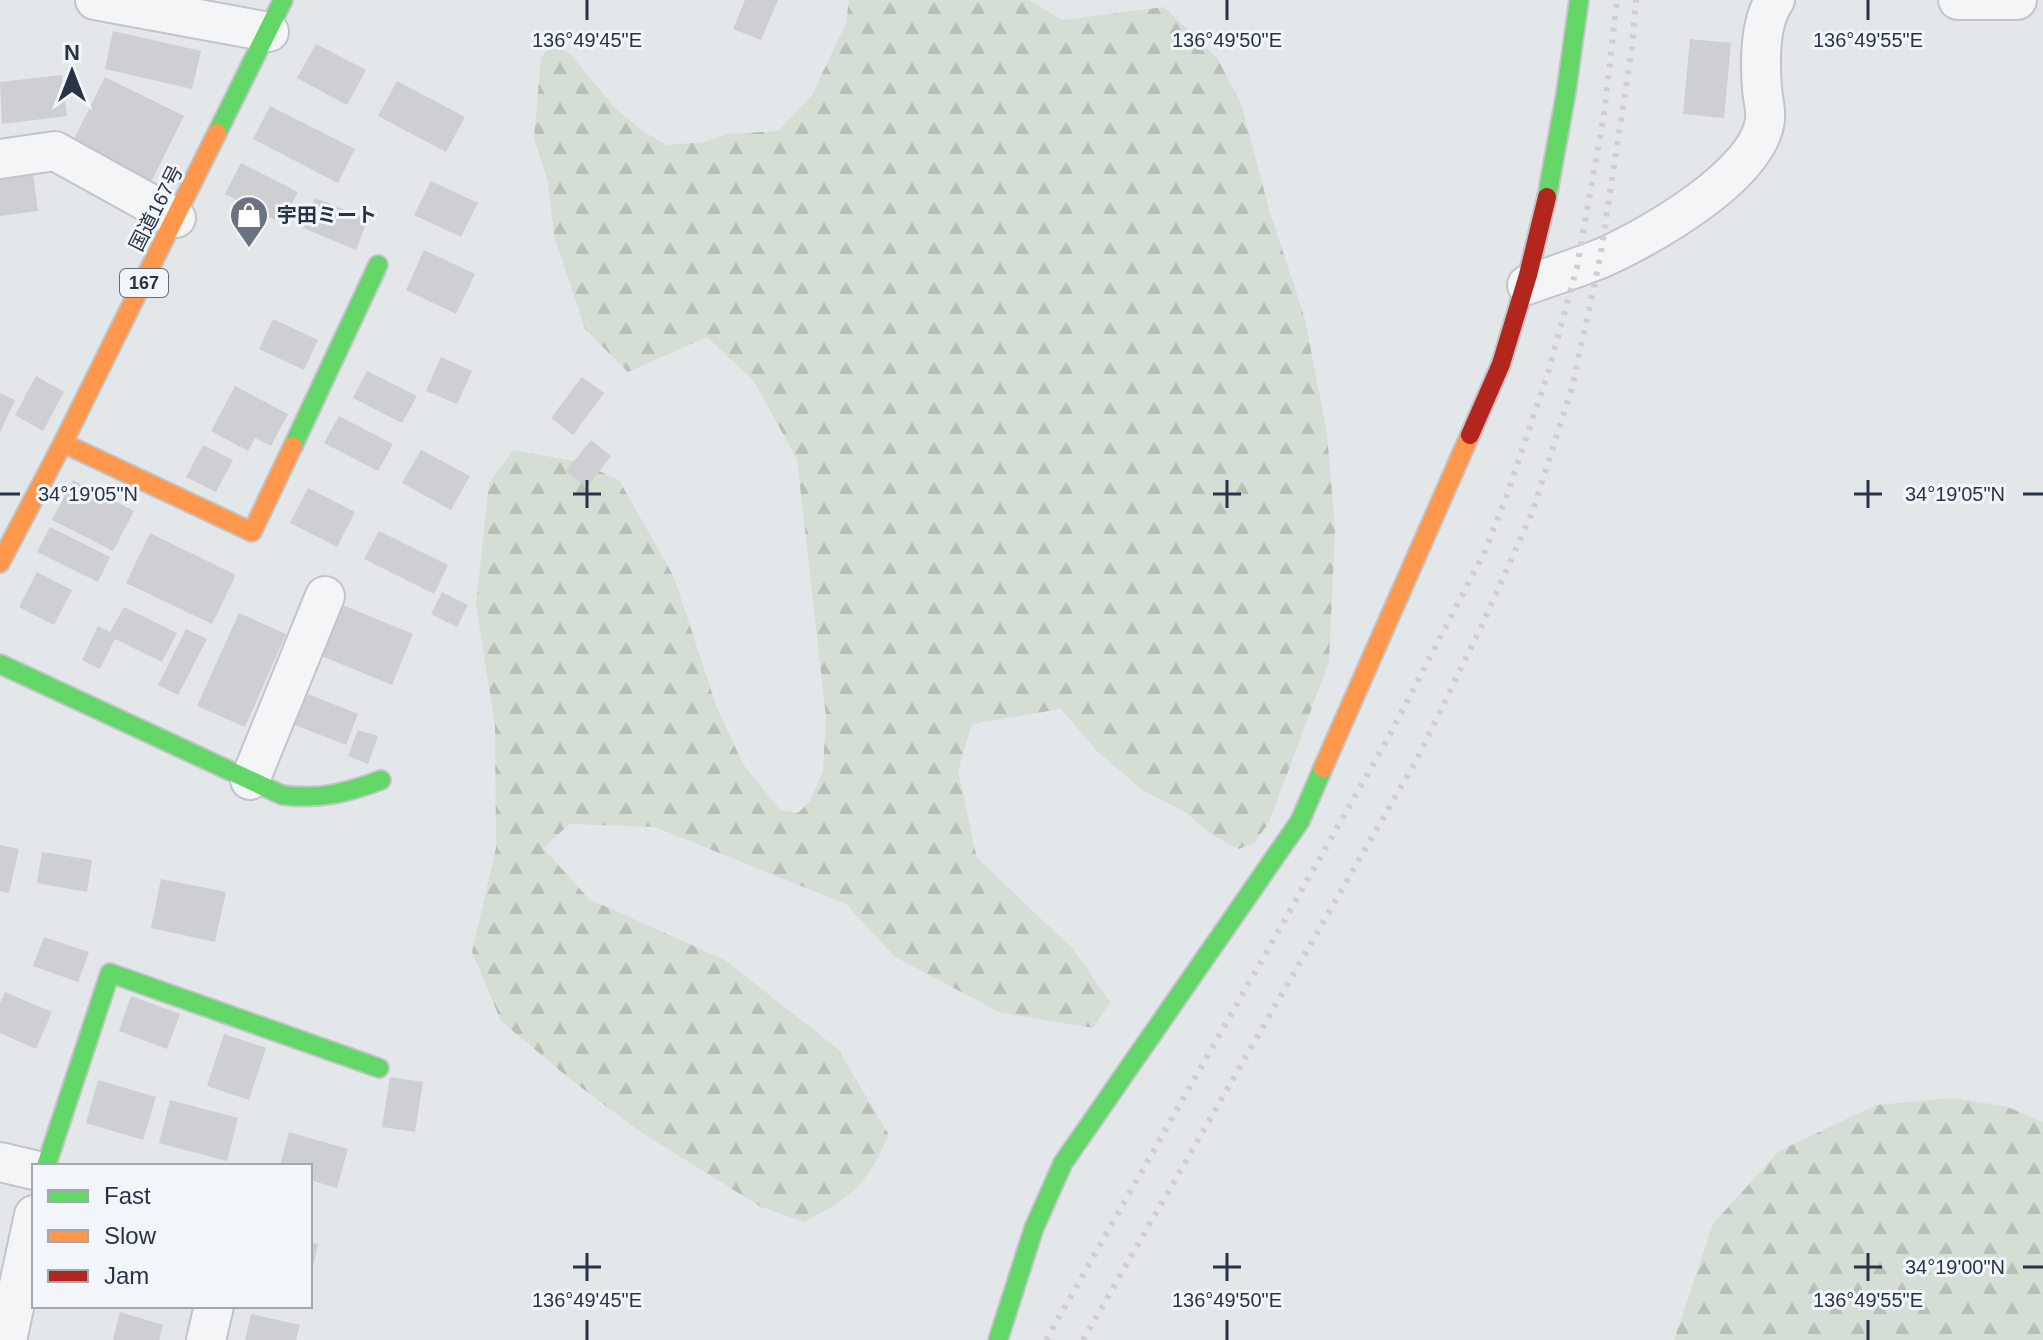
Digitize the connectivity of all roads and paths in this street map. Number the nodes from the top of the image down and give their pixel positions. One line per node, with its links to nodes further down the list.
1 (95, 0): 6 (street)
2 (1579, 0): 10 (main road)
3 (1775, 0): 10 (street)
4 (1958, 0): 5 (street)
5 (2017, 0)
6 (276, 16): 8 (main road, 国道167号 / 167)
7 (0, 159): 8 (street)
8 (176, 218): 11 (main road, 国道167号 / 167)
9 (378, 265): 11 (main road)
10 (1527, 285): 25 (main road)
11 (63, 443): 12 (main road, 国道167号 / 167)
12 (0, 563)
13 (325, 596): 15 (street)
14 (0, 664): 15 (main road)
15 (250, 780): 16 (main road)
16 (381, 780)
17 (379, 1068): 19 (main road)
18 (0, 1162): 20 (street)
19 (47, 1164)
20 (32, 1170)
21 (32, 1224): 23 (street)
22 (214, 1308): 24 (street)
23 (7, 1340)
24 (206, 1340)
25 (998, 1340)

